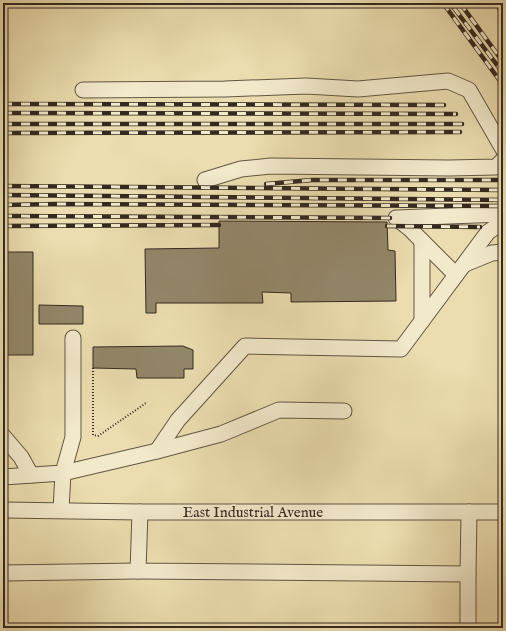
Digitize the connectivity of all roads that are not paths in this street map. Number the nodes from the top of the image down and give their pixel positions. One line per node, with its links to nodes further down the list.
1 (83, 90): 2 (street)
2 (503, 149)
3 (503, 160): 4 (street)
4 (205, 180)
5 (503, 214): 7 (street)
6 (503, 222): 9 (street)
7 (422, 241): 9 (street); 10 (street)
8 (503, 252): 9 (street)
9 (460, 270): 10 (street)
10 (422, 321): 14 (street)
11 (73, 338): 17 (street)
12 (344, 411): 14 (street)
13 (3, 436): 16 (street)
14 (157, 451): 17 (street)
15 (3, 456): 16 (street)
16 (21, 457): 18 (street)
17 (63, 473): 18 (street); 21 (street)
18 (31, 475): 19 (street)
19 (3, 477)
20 (3, 510): 21 (street, East Industrial Avenue)
21 (61, 510): 22 (street, East Industrial Avenue)
22 (140, 512): 23 (street, East Industrial Avenue); 25 (street)
23 (469, 512): 24 (street, East Industrial Avenue); 27 (street)
24 (503, 512)
25 (138, 571): 26 (street); 27 (street)
26 (3, 573)
27 (468, 574): 28 (street)
28 (468, 628)

